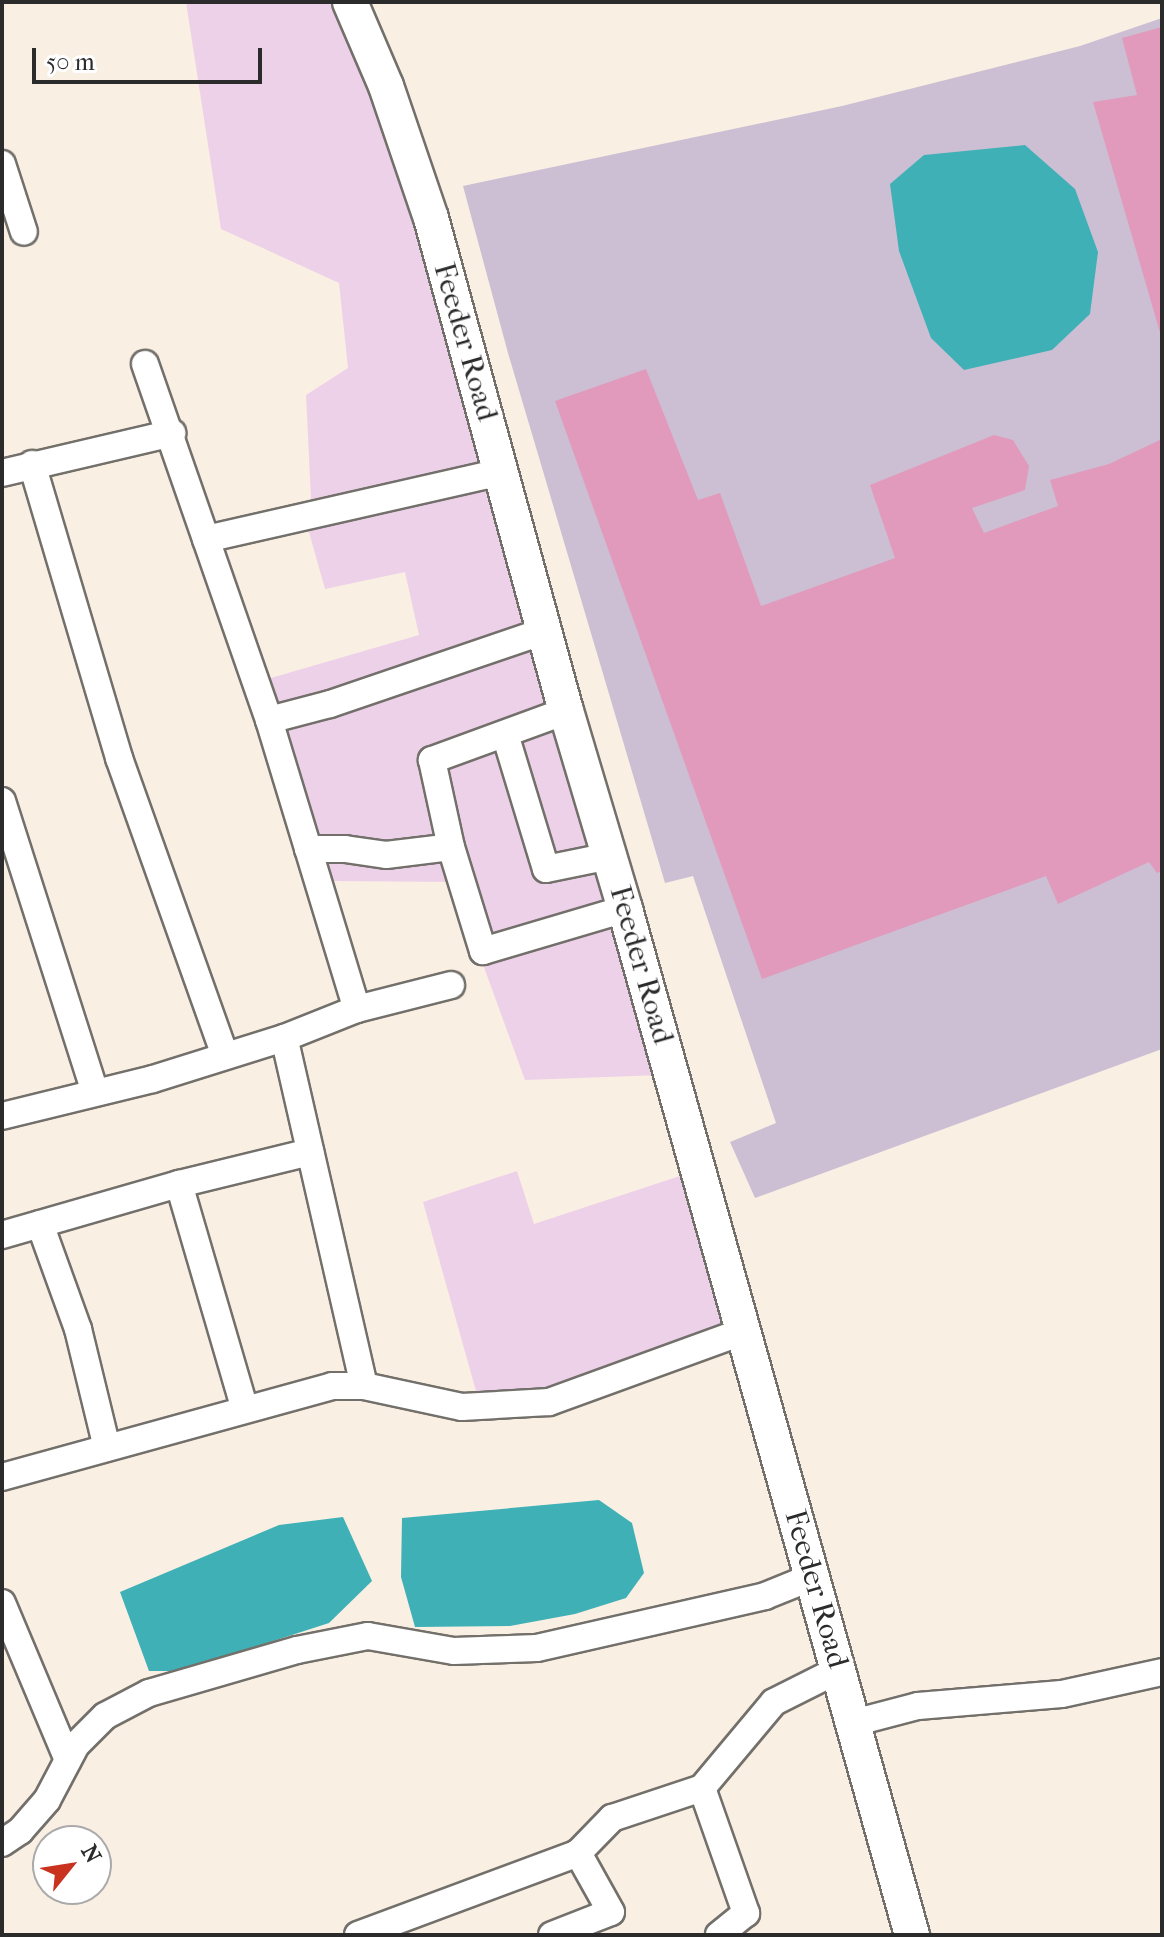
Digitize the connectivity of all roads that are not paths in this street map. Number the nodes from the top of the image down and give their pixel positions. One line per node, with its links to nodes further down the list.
1 (350, 2): 7 (street, Feeder Road)
2 (4, 178): 3 (street)
3 (24, 232)
4 (145, 364): 5 (street)
5 (172, 433): 6 (street); 9 (street)
6 (32, 464): 8 (street); 22 (street)
7 (502, 472): 9 (street); 10 (street, Feeder Road)
8 (2, 473)
9 (206, 539): 12 (street)
10 (547, 630): 11 (street, Feeder Road); 12 (street)
11 (566, 711): 13 (street); 17 (street, Feeder Road)
12 (269, 720): 16 (street)
13 (505, 734): 15 (street); 17 (street)
14 (2, 801): 23 (street)
15 (451, 847): 16 (street); 18 (street)
16 (308, 849): 20 (street)
17 (610, 856): 18 (street, Feeder Road)
18 (625, 909): 29 (street, Feeder Road)
19 (451, 985): 20 (street)
20 (357, 1009): 21 (street)
21 (284, 1038): 22 (street); 25 (street)
22 (225, 1056): 23 (street)
23 (95, 1093): 24 (street)
24 (2, 1116)
25 (310, 1152): 26 (street); 30 (street)
26 (179, 1184): 27 (street); 31 (street)
27 (40, 1224): 28 (street); 32 (street)
28 (2, 1235)
29 (744, 1331): 30 (street); 34 (street, Feeder Road)
30 (364, 1386): 31 (street)
31 (245, 1409): 32 (street)
32 (107, 1448): 33 (street)
33 (2, 1477)
34 (812, 1577): 37 (street, Feeder Road); 40 (street)
35 (2, 1603): 36 (street)
36 (12, 1656): 40 (street)
37 (838, 1670): 39 (street, Feeder Road); 41 (street)
38 (1162, 1672): 39 (street)
39 (853, 1723): 47 (street, Feeder Road)
40 (68, 1760): 42 (street)
41 (702, 1788): 43 (street); 46 (street)
42 (2, 1843)
43 (578, 1853): 44 (street); 45 (street)
44 (358, 1935)
45 (552, 1935)
46 (719, 1935)
47 (912, 1935)

